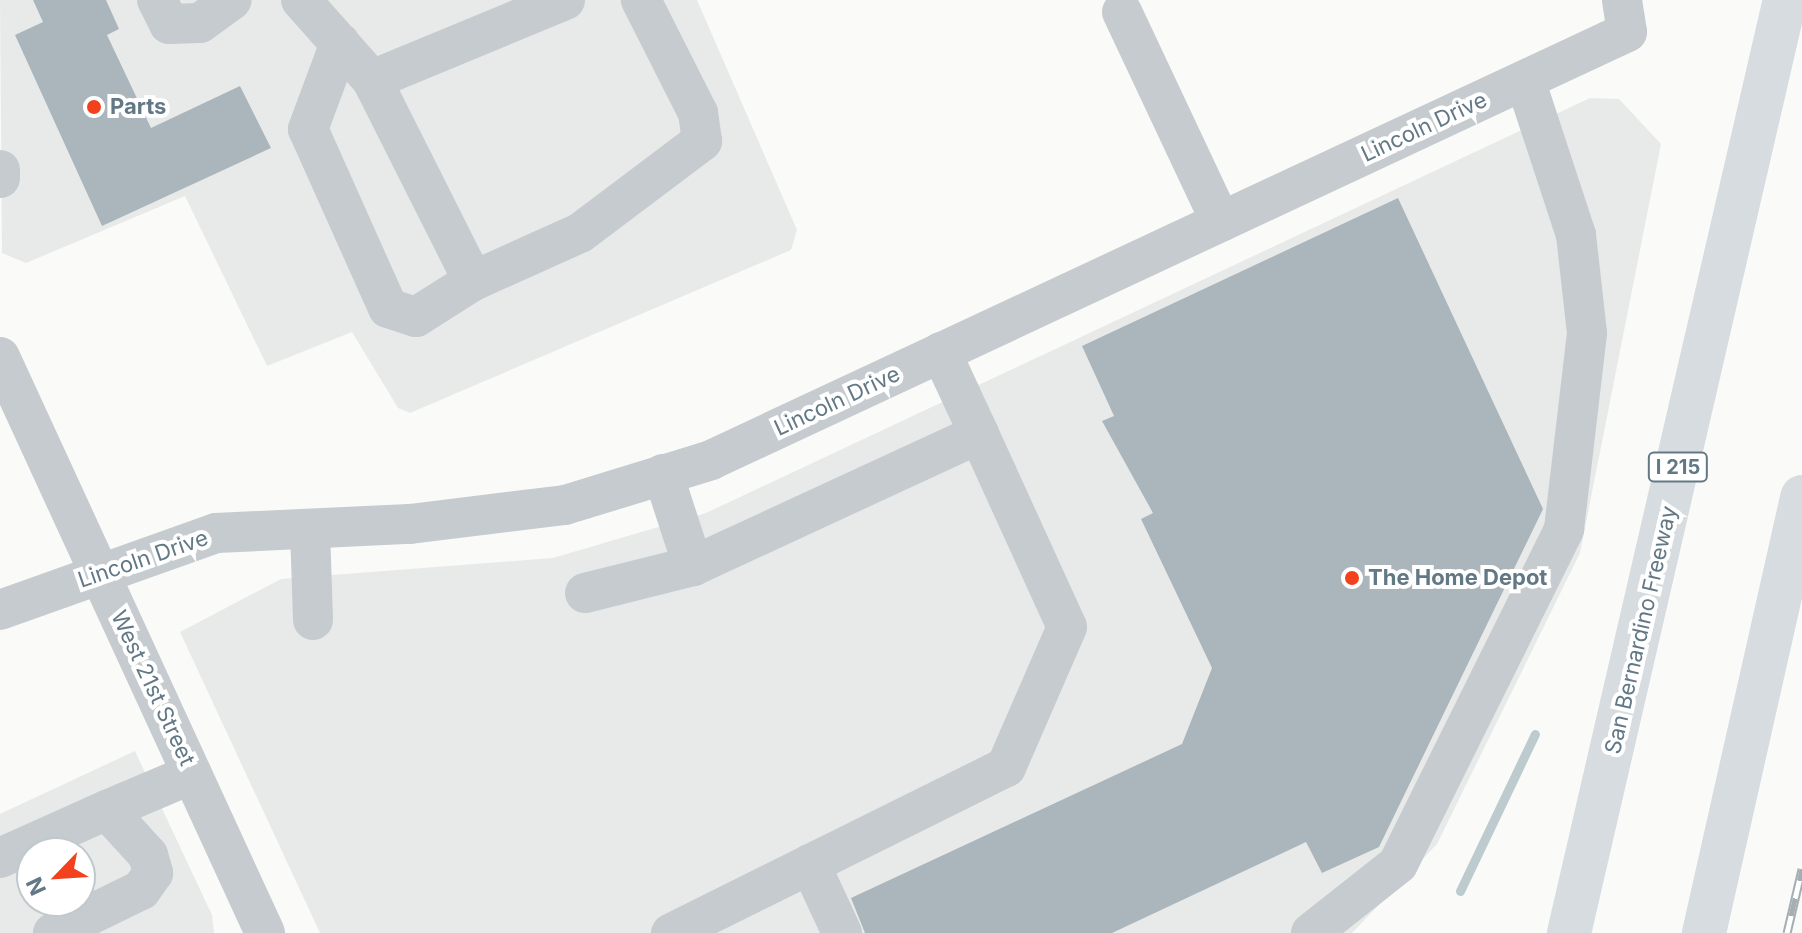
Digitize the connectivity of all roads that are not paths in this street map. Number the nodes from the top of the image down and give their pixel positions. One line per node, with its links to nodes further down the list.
1 (157, 0): 2 (street)
2 (232, 0)
3 (301, 0): 9 (street)
4 (565, 0): 10 (street)
5 (641, 0): 15 (street)
6 (1785, 0): 37 (highway, San Bernardino Freeway / I 215)
7 (1122, 12): 14 (street)
8 (1624, 16): 11 (street, Lincoln Drive)
9 (340, 43): 10 (street); 15 (street)
10 (372, 80): 15 (street)
11 (1525, 80): 14 (street, Lincoln Drive); 36 (street)
12 (0, 170): 13 (street)
13 (0, 178)
14 (1221, 222): 16 (street, Lincoln Drive)
15 (473, 281)
16 (941, 352): 18 (street); 19 (street, Lincoln Drive)
17 (0, 357): 23 (street, West 21st Street)
18 (979, 434): 22 (street); 30 (street)
19 (663, 474): 21 (street, Lincoln Drive); 22 (street)
20 (1802, 497): 38 (highway)
21 (310, 529): 23 (street, Lincoln Drive); 26 (street)
22 (693, 566): 24 (street)
23 (100, 573): 25 (street, Lincoln Drive); 27 (street, West 21st Street)
24 (585, 593)
25 (0, 610)
26 (313, 620)
27 (192, 774): 28 (street); 33 (street, West 21st Street)
28 (107, 810): 29 (street); 32 (street)
29 (0, 858)
30 (810, 864): 31 (street); 35 (street)
31 (737, 918): 34 (street)
32 (53, 933)
33 (265, 933)
34 (671, 933)
35 (842, 933)
36 (1311, 933)
37 (1569, 933)
38 (1704, 933)

